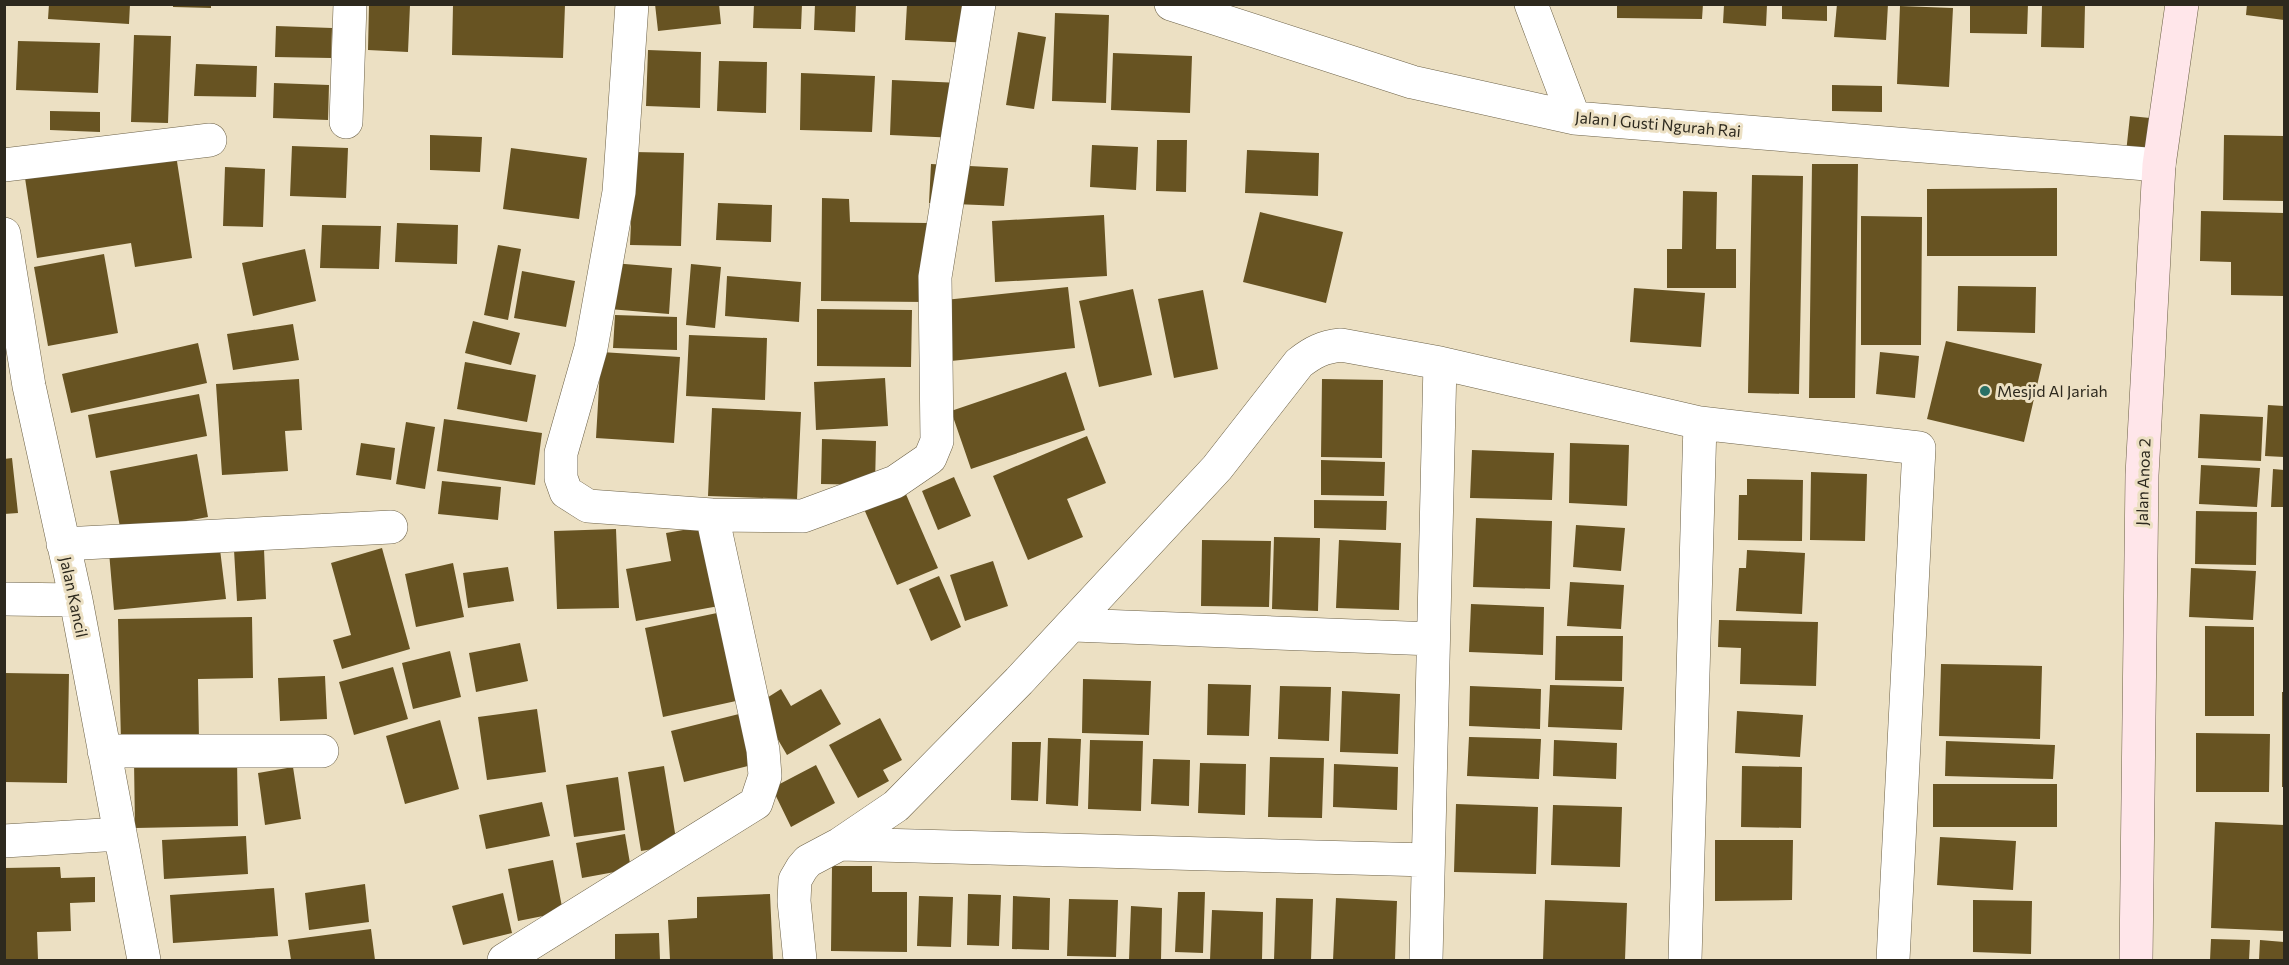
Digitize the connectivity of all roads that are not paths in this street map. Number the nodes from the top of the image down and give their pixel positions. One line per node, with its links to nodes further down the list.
1 (350, 4): 8 (street)
2 (632, 4): 15 (street)
3 (979, 4): 15 (street)
4 (1171, 4): 7 (street, Jalan I Gusti Ngurah Rai)
5 (1531, 4): 7 (street)
6 (2182, 4): 11 (street, Jalan Anoa 2)
7 (1574, 118): 11 (street, Jalan I Gusti Ngurah Rai)
8 (346, 122)
9 (210, 140): 10 (street)
10 (4, 165)
11 (2159, 165): 34 (street, Jalan Anoa 2)
12 (4, 234): 17 (street, Jalan Kancil)
13 (1440, 363): 14 (street); 20 (street); 21 (street)
14 (1700, 423): 32 (street); 33 (street)
15 (712, 515): 29 (street)
16 (391, 527): 17 (street)
17 (63, 544): 19 (street, Jalan Kancil)
18 (4, 599): 19 (street)
19 (76, 600): 22 (street, Jalan Kancil)
20 (1074, 625): 21 (street); 26 (street)
21 (1433, 639): 27 (street)
22 (104, 751): 23 (street); 24 (street, Jalan Kancil)
23 (322, 751)
24 (120, 834): 25 (street); 28 (street, Jalan Kancil)
25 (4, 842)
26 (840, 844): 27 (street); 30 (street)
27 (1428, 860): 31 (street)
28 (144, 960)
29 (504, 960)
30 (800, 960)
31 (1426, 960)
32 (1685, 960)
33 (1893, 960)
34 (2136, 960)

